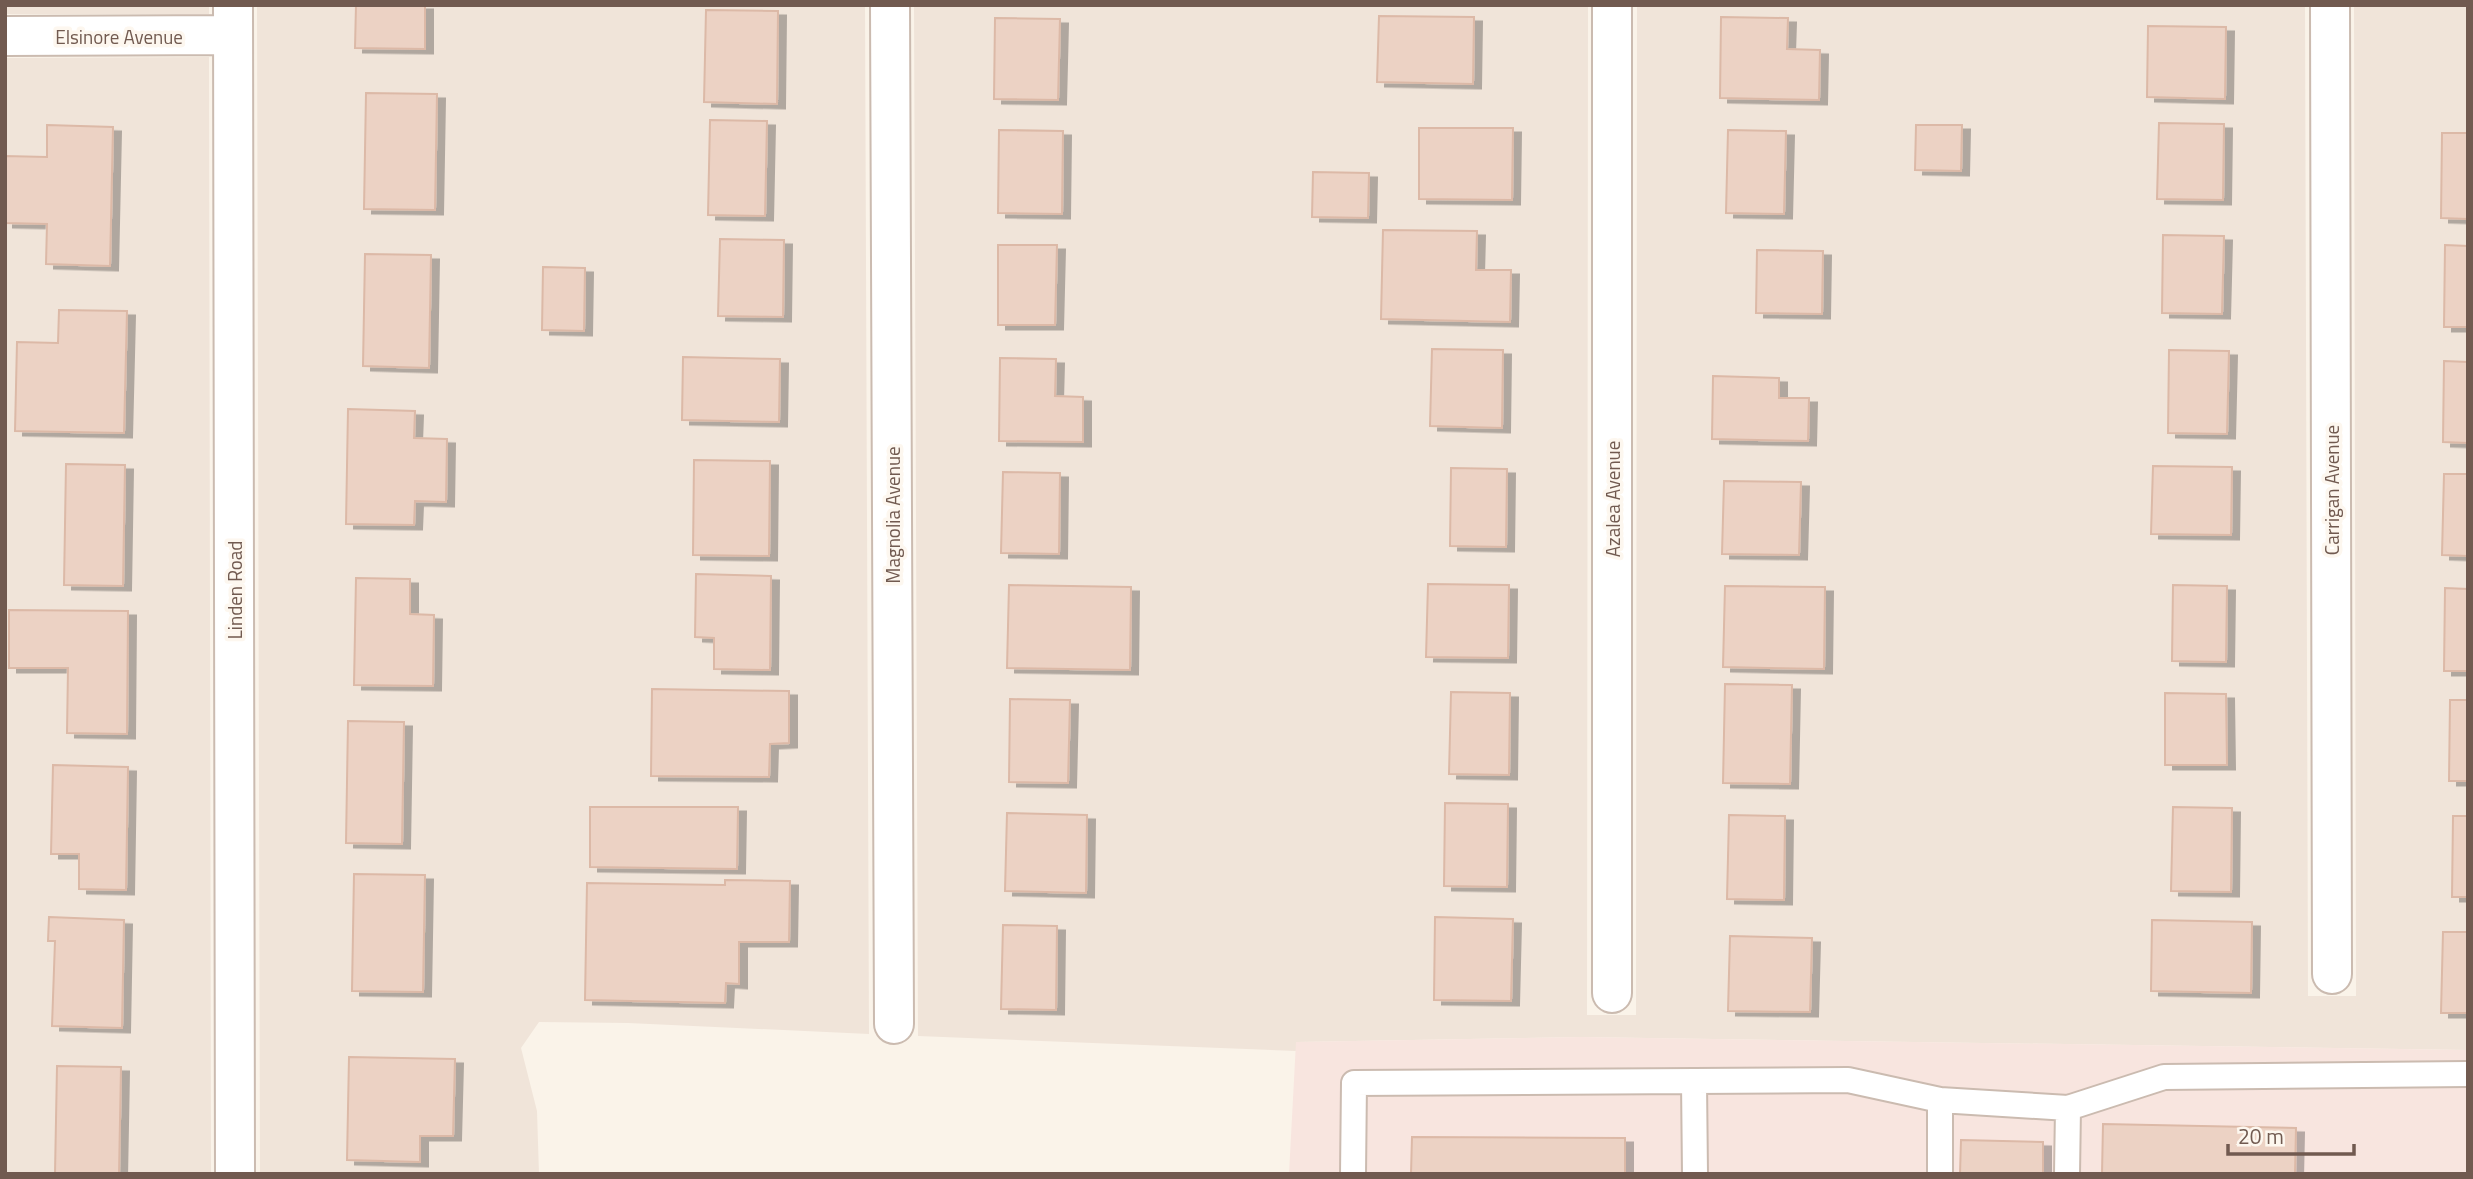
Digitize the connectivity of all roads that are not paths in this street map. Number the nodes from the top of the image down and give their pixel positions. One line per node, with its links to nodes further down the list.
1 (890, 5): 8 (street, Magnolia Avenue)
2 (1612, 5): 7 (street, Azalea Avenue)
3 (2330, 5): 6 (street, Carrigan Avenue)
4 (233, 20): 5 (street, Elsinore Avenue); 13 (street, Linden Road)
5 (5, 36)
6 (2332, 974)
7 (1612, 993)
8 (894, 1024)
9 (2468, 1074): 12 (lane)
10 (1694, 1082): 11 (lane); 14 (lane); 15 (lane)
11 (1940, 1100): 12 (lane); 16 (lane)
12 (2068, 1108): 17 (lane)
13 (235, 1174)
14 (1353, 1174)
15 (1695, 1174)
16 (1940, 1174)
17 (2067, 1174)

